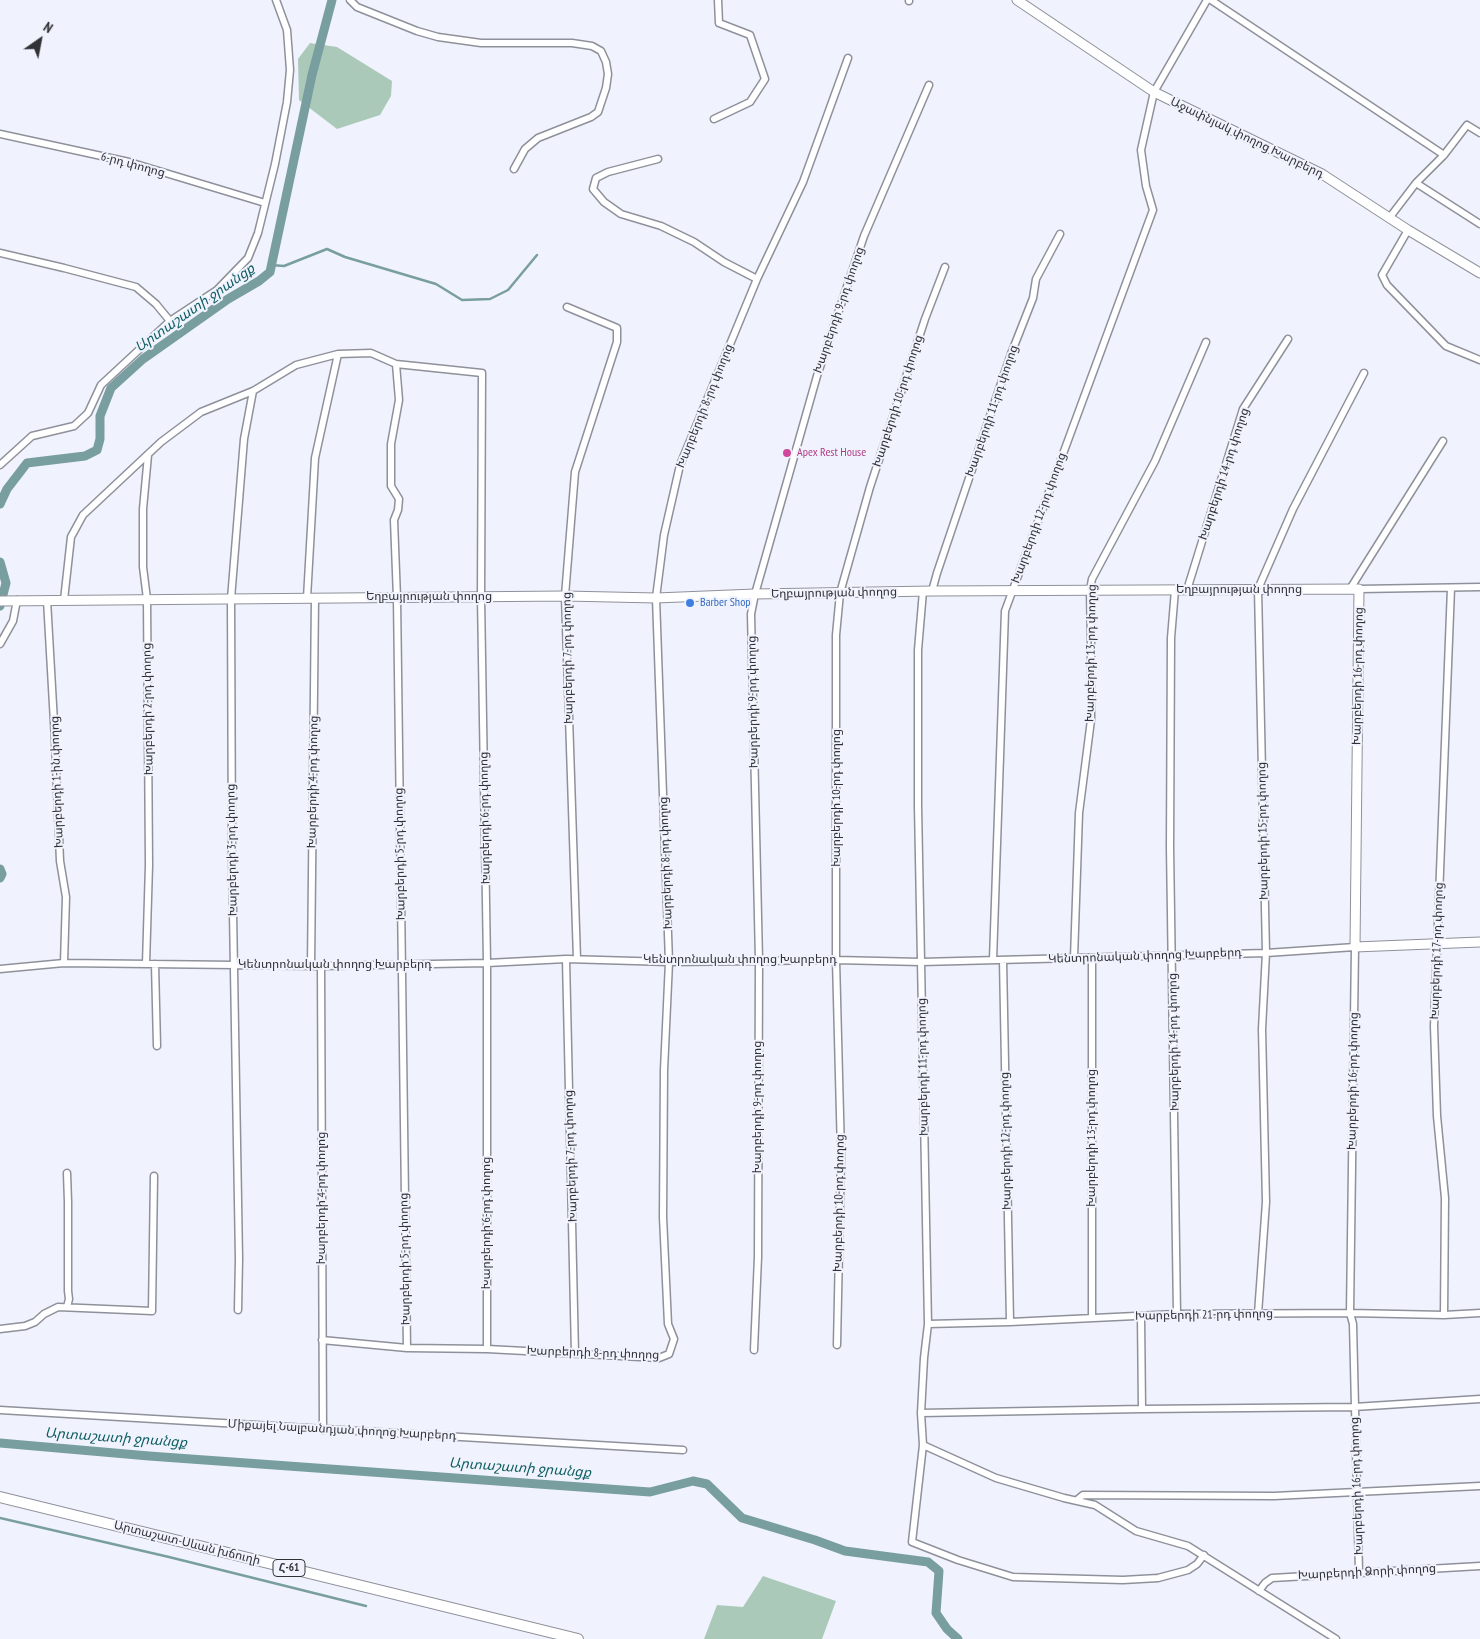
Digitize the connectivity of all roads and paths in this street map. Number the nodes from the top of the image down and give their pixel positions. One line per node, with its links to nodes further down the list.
1 (276, 0): 17 (street)
2 (350, 0): 15 (street)
3 (718, 0): 10 (street)
4 (1017, 0): 9 (street, Աջափնյակ փողոց Խարբերդ)
5 (1207, 0): 9 (street, Խարբերդի 12-րդ փողոց)
6 (1211, 0): 13 (street)
7 (848, 58): 25 (street, Խարբերդի 8-րդ փողոց)
8 (929, 85): 48 (street, Խարբերդի 9-րդ փողոց)
9 (1154, 92): 18 (street, Աջափնյակ փողոց Խարբերդ); 46 (street, Խարբերդի 12-րդ փողոց)
10 (714, 119)
11 (0, 134): 17 (street, 6-րդ փողոց)
12 (1480, 134): 13 (street)
13 (1444, 155): 16 (street)
14 (658, 159): 25 (street)
15 (514, 169)
16 (1416, 182): 18 (street); 19 (street)
17 (265, 203): 27 (street)
18 (1390, 217): 20 (street, Աջափնյակ փողոց Խարբերդ)
19 (1480, 224)
20 (1408, 230): 24 (street, Աջափնյակ փողոց Խարբերդ); 31 (street)
21 (1060, 234): 45 (street, Խարբերդի 11-րդ փողոց)
22 (0, 253): 27 (street)
23 (945, 267): 49 (street, Խարբերդի 10-րդ փողոց)
24 (1480, 273)
25 (758, 280): 54 (street, Խարբերդի 8-րդ փողոց)
26 (567, 307): 50 (street, Խարբերդի 7-րդ փողոց)
27 (170, 321): 37 (street)
28 (1288, 339): 44 (street, Խարբերդի 14-րդ փողոց)
29 (1206, 342): 42 (street, Խարբերդի 13-րդ փողոց)
30 (338, 354): 32 (street); 34 (street); 52 (street, Խարբերդի 4-րդ փողոց)
31 (1480, 360)
32 (396, 364): 51 (street, Խարբերդի 6-րդ փողոց); 53 (street, Խարբերդի 5-րդ փողոց)
33 (1364, 373): 40 (street, Խարբերդի 15-րդ փողոց)
34 (254, 391): 36 (street); 55 (street, Խարբերդի 3-րդ փողոց)
35 (1443, 441): 41 (street, Խարբերդի 16-րդ փողոց)
36 (148, 455): 57 (street); 58 (street, Խարբերդի 2-րդ փողոց)
37 (0, 465)
38 (1480, 587): 39 (street, Եղբայրության փողոց)
39 (1451, 588): 41 (street, Եղբայրության փողոց); 62 (street, Խարբերդի 17-րդ փողոց)
40 (1258, 589): 41 (street, Եղբայրության փողոց); 44 (street, Եղբայրության փողոց); 64 (street, Խարբերդի 15-րդ փողոց)
41 (1354, 589): 63 (street, Խարբերդի 16-րդ փողոց)
42 (1090, 590): 43 (street, Եղբայրության փողոց); 46 (street, Եղբայրության փողոց); 66 (street, Խարբերդի 13-րդ փողոց)
43 (1175, 590): 44 (street, Եղբայրության փողոց); 65 (street, Խարբերդի 14-րդ փողոց)
44 (1187, 590)
45 (932, 591): 46 (street, Եղբայրության փողոց); 47 (street, Եղբայրության փողոց)
46 (1012, 591): 72 (street, Խարբերդի 12-րդ փողոց)
47 (922, 592): 49 (street, Եղբայրության փողոց); 75 (street, Խարբերդի 11-րդ փողոց)
48 (755, 594): 49 (street, Եղբայրության փողոց); 54 (street, Եղբայրության փողոց); 70 (street, Խարբերդի 9-րդ փողոց)
49 (840, 594): 71 (street, Խարբերդի 10-րդ փողոց)
50 (565, 596): 51 (street, Եղբայրության փողոց); 54 (street, Եղբայրության փողոց); 69 (street, Խարբերդի 7-րդ փողոց)
51 (481, 597): 53 (street, Եղբայրության փողոց); 77 (street, Խարբերդի 6-րդ փողոց)
52 (311, 598): 53 (street, Եղբայրության փողոց); 55 (street, Եղբայրության փողոց); 81 (street, Խարբերդի 4-րդ փողոց)
53 (397, 598): 83 (street, Խարբերդի 5-րդ փողոց)
54 (656, 598): 74 (street, Խարբերդի 8-րդ փողոց)
55 (231, 599): 58 (street, Եղբայրության փողոց); 80 (street, Խարբերդի 3-րդ փողոց)
56 (47, 600): 57 (street, Եղբայրության փողոց); 59 (street, Եղբայրության փողոց); 76 (street, Խարբերդի 1-ին փողոց)
57 (64, 600): 58 (street, Եղբայրության փողոց)
58 (146, 600): 78 (street, Խարբերդի 2-րդ փողոց)
59 (8, 601): 60 (street)
60 (0, 644)
61 (1480, 942): 62 (street, Կենտրոնական փողոց Խարբերդ)
62 (1437, 943): 63 (street, Կենտրոնական փողոց Խարբերդ); 94 (street, Խարբերդի 17-րդ փողոց)
63 (1355, 947): 64 (street, Կենտրոնական փողոց Խարբերդ); 90 (street, Խարբերդի 16-րդ փողոց)
64 (1266, 953): 65 (street, Կենտրոնական փողոց Խարբերդ); 93 (street, Խարբերդի 15-րդ փողոց)
65 (1173, 955): 67 (street, Կենտրոնական փողոց Խարբերդ); 92 (street, Խարբերդի 14-րդ փողոց)
66 (1074, 958): 67 (street, Կենտրոնական փողոց Խարբերդ); 73 (street, Կենտրոնական փողոց Խարբերդ)
67 (1092, 958): 96 (street, Խարբերդի 13-րդ փողոց)
68 (566, 959): 69 (street, Կենտրոնական փողոց Խարբերդ); 77 (street, Կենտրոնական փողոց Խարբերդ); 105 (street, Խարբերդի 7-րդ փողոց)
69 (577, 959): 74 (street, Կենտրոնական փողոց Խարբերդ)
70 (759, 960): 71 (street, Կենտրոնական փողոց Խարբերդ); 74 (street, Կենտրոնական փողոց Խարբերդ); 104 (street, Խարբերդի 9-րդ փողոց)
71 (836, 960): 75 (street, Կենտրոնական փողոց Խարբերդ); 101 (street, Խարբերդի 10-րդ փողոց)
72 (993, 960): 73 (street, Կենտրոնական փողոց Խարբերդ); 75 (street, Կենտրոնական փողոց Խարբերդ)
73 (1003, 960): 97 (street, Խարբերդի 12-րդ փողոց)
74 (669, 962): 105 (street, Խարբերդի 8-րդ փողոց)
75 (921, 962): 98 (street, Խարբերդի 11-րդ փողոց)
76 (64, 963): 78 (street, Կենտրոնական փողոց Խարբերդ); 84 (street, Կենտրոնական փողոց Խարբերդ)
77 (487, 963): 83 (street, Կենտրոնական փողոց Խարբերդ); 103 (street, Խարբերդի 6-րդ փողոց)
78 (146, 964): 79 (street, Կենտրոնական փողոց Խարբերդ)
79 (155, 964): 80 (street, Կենտրոնական փողոց Խարբերդ); 85 (street)
80 (234, 965): 81 (street, Կենտրոնական փողոց Խարբերդ); 89 (street, Խարբերդի 3-րդ փողոց)
81 (311, 966): 82 (street, Կենտրոնական փողոց Խարբերդ)
82 (321, 966): 83 (street, Կենտրոնական փողոց Խարբերդ); 100 (street, Խարբերդի 4-րդ փողոց)
83 (403, 966): 102 (street, Խարբերդի 5-րդ փողոց)
84 (0, 969)
85 (157, 1046)
86 (66, 1173): 88 (street)
87 (154, 1176): 88 (street)
88 (67, 1307): 99 (street)
89 (238, 1310)
90 (1350, 1313): 93 (street, Խարբերդի 21-րդ փողոց); 94 (street, Խարբերդի 21-րդ փողոց); 107 (street, Խարբերդի 16-րդ փողոց)
91 (1480, 1313): 94 (street, Խարբերդի 21-րդ փողոց)
92 (1177, 1314): 93 (street, Խարբերդի 21-րդ փողոց); 95 (street, Խարբերդի 21-րդ փողոց)
93 (1258, 1314)
94 (1444, 1315)
95 (1142, 1316): 96 (street, Խարբերդի 21-րդ փողոց); 108 (street)
96 (1092, 1318): 97 (street, Խարբերդի 21-րդ փողոց)
97 (1010, 1322): 98 (street, Խարբերդի 21-րդ փողոց)
98 (928, 1324): 110 (street, Խարբերդի 11-րդ փողոց)
99 (0, 1329)
100 (322, 1340): 102 (street, Խարբերդի 8-րդ փողոց); 111 (street, Խարբերդի 4-րդ փողոց)
101 (836, 1345)
102 (406, 1348): 103 (street, Խարբերդի 8-րդ փողոց)
103 (487, 1349): 105 (street, Խարբերդի 8-րդ փողոց)
104 (754, 1350)
105 (574, 1354)
106 (1480, 1399): 107 (street)
107 (1354, 1406): 108 (street); 115 (street, Խարբերդի 16-րդ փողոց)
108 (1142, 1409): 110 (street)
109 (0, 1410): 111 (street, Միքայել Նալբանդյան փողոց Խարբերդ)
110 (921, 1413): 112 (street, Խարբերդի 11-րդ փողոց)
111 (323, 1430): 113 (street, Միքայել Նալբանդյան փողոց Խարբերդ)
112 (923, 1445): 117 (street); 118 (street, Խարբերդի 11-րդ փողոց)
113 (683, 1450)
114 (1480, 1486): 115 (street)
115 (1358, 1492): 117 (street); 120 (street, Խարբերդի 16-րդ փողոց)
116 (0, 1497): 122 (main road, Արտաշատ-Սևան խճուղի / Հ-61)
117 (1077, 1500): 118 (street)
118 (1204, 1555): 121 (street)
119 (1480, 1566): 120 (street, Խարբերդի Ձորի փողոց)
120 (1359, 1572): 121 (street, Խարբերդի Ձորի փողոց)
121 (1259, 1591): 123 (street)
122 (578, 1639)
123 (1336, 1639)

